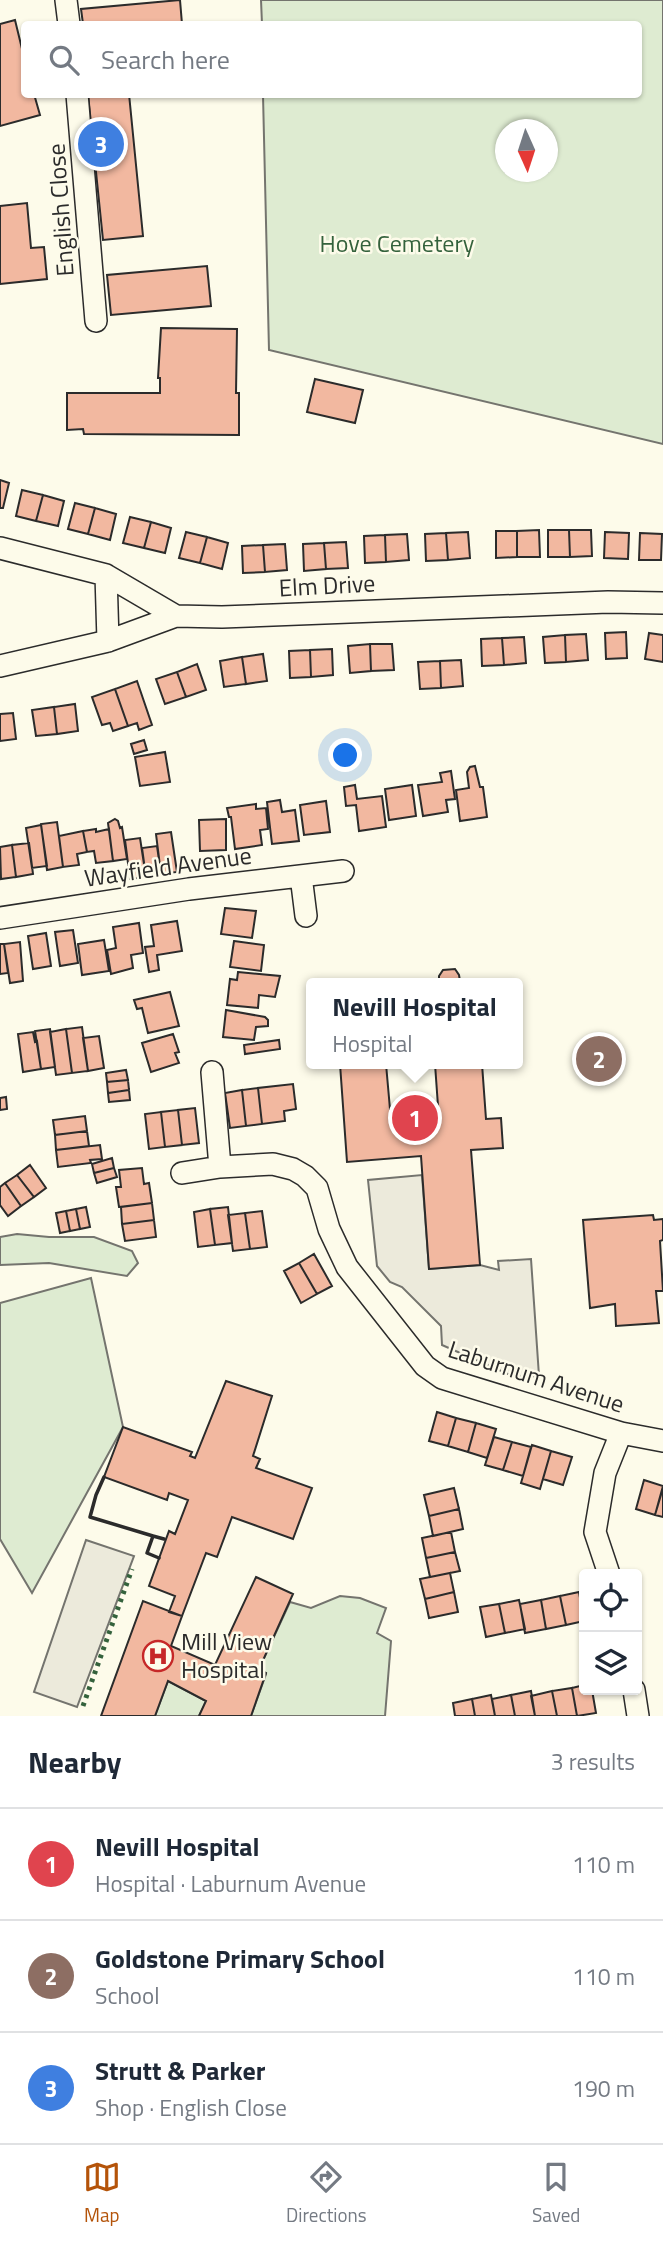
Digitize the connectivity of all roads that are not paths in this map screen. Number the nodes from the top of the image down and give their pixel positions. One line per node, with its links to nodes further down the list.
1 (66, 0): 2 (street)
2 (69, 21)
3 (77, 98): 4 (street, English Close)
4 (96, 321)
5 (0, 548): 6 (street)
6 (106, 575): 8 (street); 9 (street)
7 (663, 603): 8 (street, Elm Drive)
8 (176, 616): 9 (street, Elm Drive)
9 (108, 641): 10 (street, Elm Drive)
10 (0, 666)
11 (343, 870): 12 (street, Wayfield Avenue)
12 (301, 876): 13 (street); 14 (street, Wayfield Avenue)
13 (306, 916)
14 (0, 918)
15 (212, 1072): 16 (street)
16 (220, 1167): 17 (street, Laburnum Avenue); 18 (street, Laburnum Avenue)
17 (182, 1173)
18 (621, 1433): 19 (street, Laburnum Avenue); 20 (street)
19 (663, 1441)
20 (607, 1569)
21 (635, 1695): 22 (street)
22 (638, 1716)

